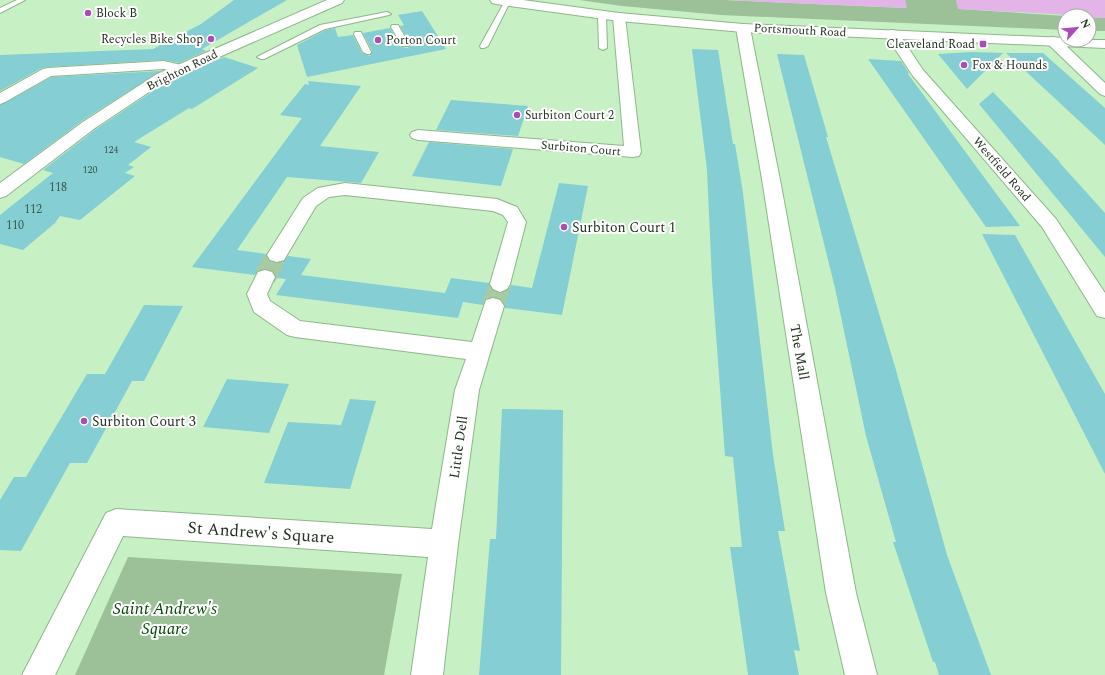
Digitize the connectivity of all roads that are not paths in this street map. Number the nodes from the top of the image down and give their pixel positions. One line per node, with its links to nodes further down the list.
1 (22, 0): 4 (lane)
2 (338, 0): 19 (street, Brighton Road)
3 (501, 1): 6 (street, Portsmouth Road); 15 (lane)
4 (0, 10)
5 (387, 14): 18 (lane)
6 (602, 14): 7 (street, Portsmouth Road); 16 (lane)
7 (619, 17): 9 (street, Portsmouth Road); 22 (street, Surbiton Court)
8 (395, 27): 13 (lane)
9 (743, 28): 11 (street, Portsmouth Road); 33 (street, The Mall)
10 (358, 34): 17 (lane)
11 (892, 34): 12 (street, Portsmouth Road); 28 (street, Westfield Road)
12 (1053, 42): 14 (street, Portsmouth Road); 20 (street)
13 (405, 44)
14 (1105, 44)
15 (484, 46)
16 (603, 48)
17 (367, 52)
18 (261, 57)
19 (180, 69): 21 (street); 23 (street, Brighton Road)
20 (1105, 91)
21 (0, 98)
22 (418, 135)
23 (0, 192)
24 (277, 255): 26 (street)
25 (265, 277): 29 (street)
26 (500, 284)
27 (493, 306): 29 (street, Little Dell)
28 (1105, 310)
29 (480, 352): 30 (street, Little Dell)
30 (444, 544): 31 (street, St Andrew's Square); 32 (street)
31 (38, 675)
32 (427, 675)
33 (861, 675)

